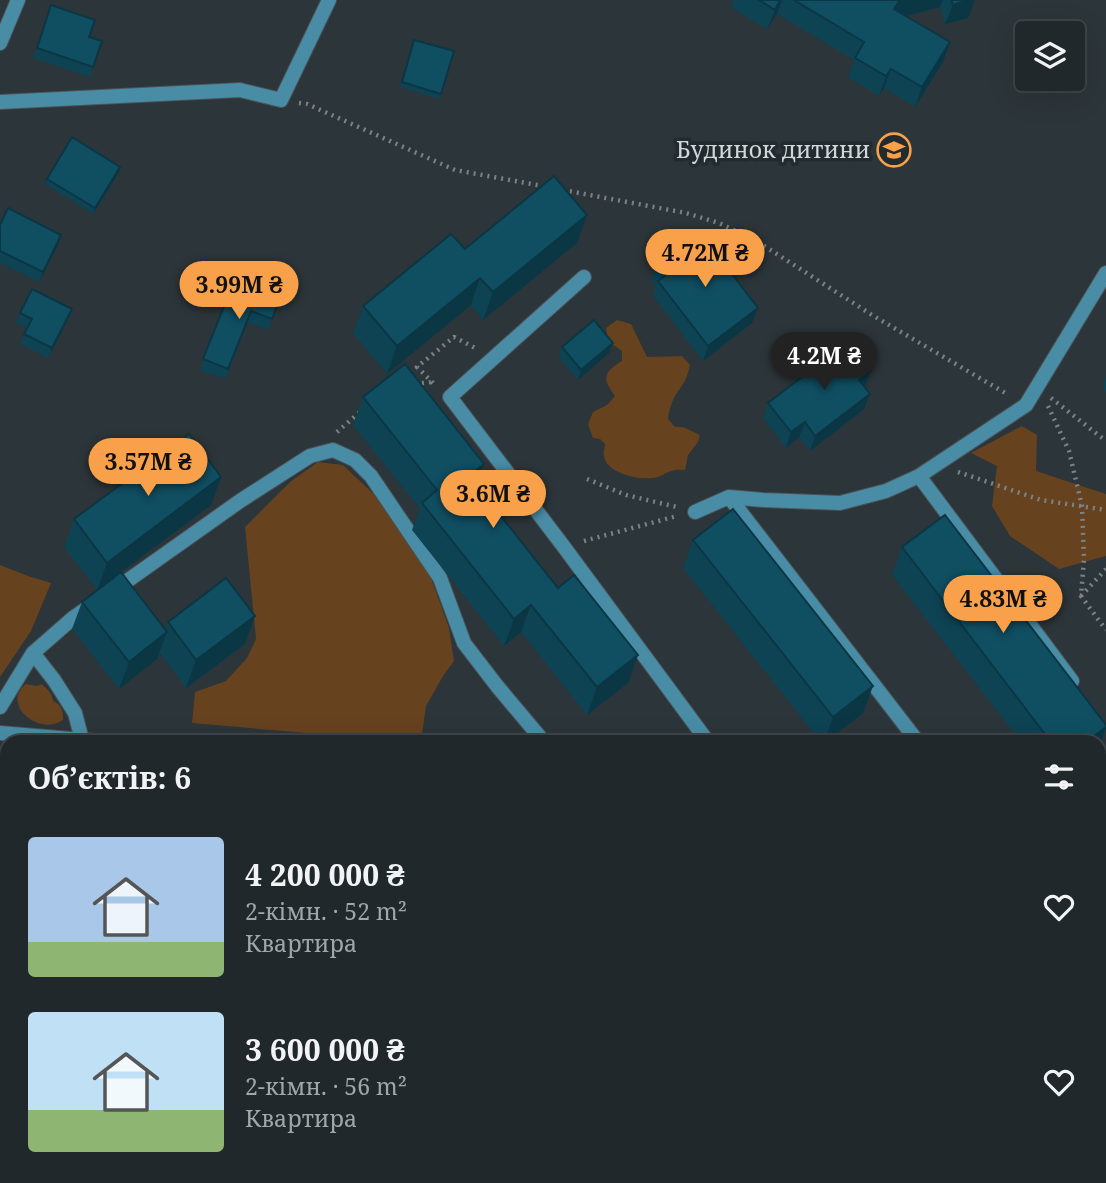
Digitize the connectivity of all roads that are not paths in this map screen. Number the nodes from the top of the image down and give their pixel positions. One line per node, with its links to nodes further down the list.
1 (18, 0): 3 (street)
2 (329, 0): 4 (street)
3 (0, 43)
4 (0, 102)
5 (1106, 273): 7 (street)
6 (584, 277): 17 (street)
7 (919, 476): 8 (street); 11 (street)
8 (729, 497): 9 (street); 18 (street)
9 (695, 512)
10 (33, 653): 12 (street); 15 (street); 16 (street)
11 (1082, 694)
12 (0, 707)
13 (0, 733): 14 (street)
14 (23, 735)
15 (88, 735)
16 (538, 735)
17 (703, 735)
18 (913, 735)

